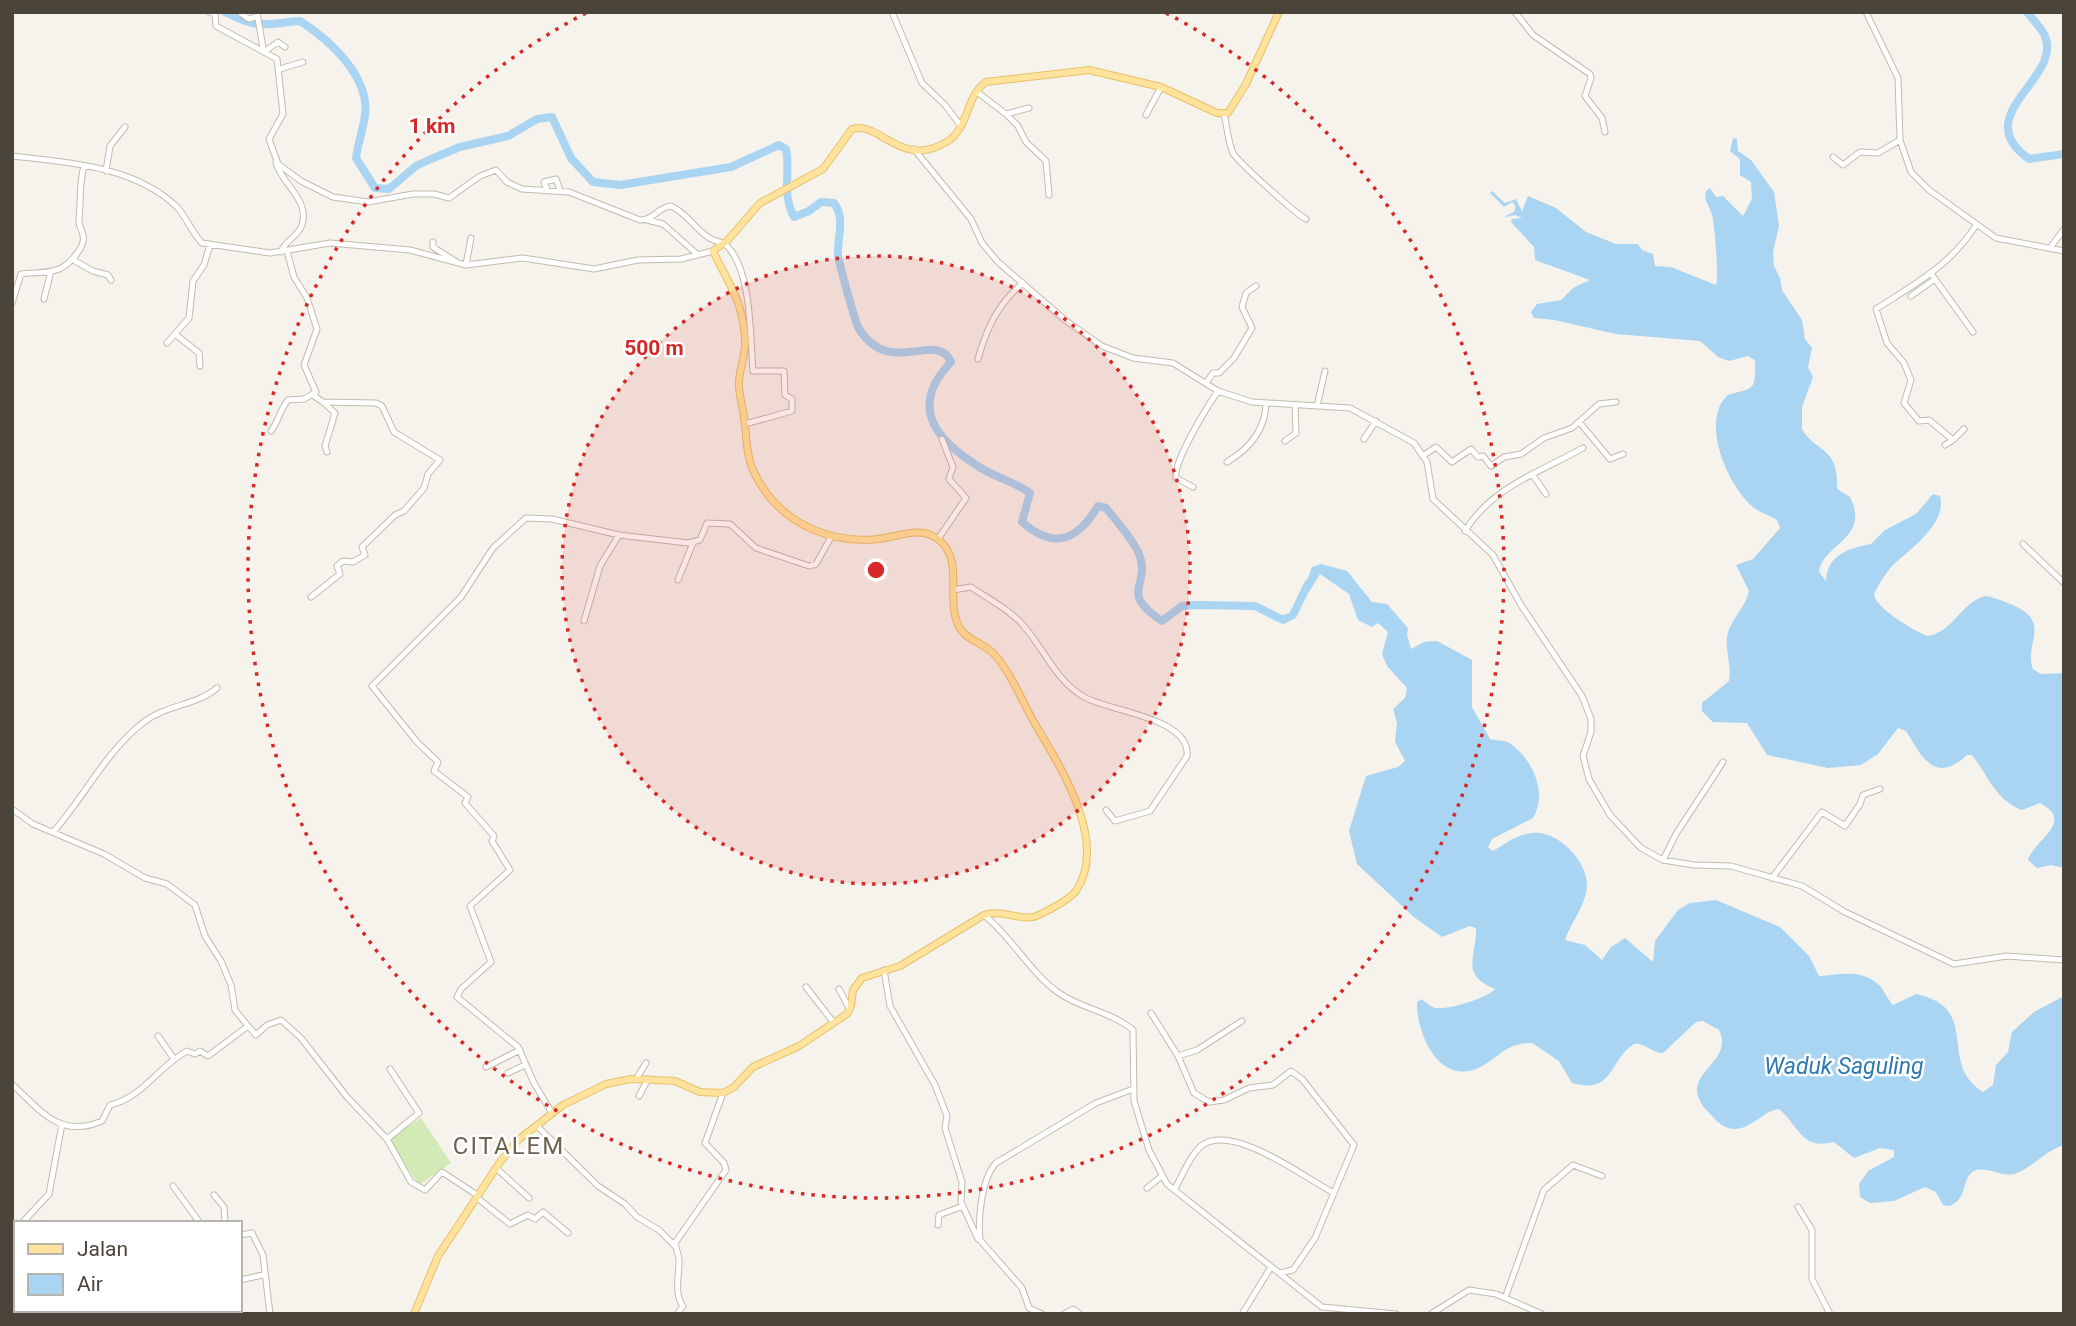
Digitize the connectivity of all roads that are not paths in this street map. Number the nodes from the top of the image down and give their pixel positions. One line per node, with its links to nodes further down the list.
1 (209, 12): 9 (street)
2 (239, 12): 7 (street)
3 (892, 12): 18 (street)
4 (1279, 12): 16 (main road)
5 (1515, 12): 20 (street)
6 (1866, 12): 21 (street)
7 (256, 16): 9 (street)
8 (285, 47): 9 (street)
9 (265, 49): 11 (street)
10 (303, 62): 11 (street)
11 (280, 69): 25 (street)
12 (1161, 87): 13 (main road); 16 (main road); 17 (street)
13 (977, 92): 15 (street); 18 (main road)
14 (1029, 108): 15 (street)
15 (1006, 114): 30 (street)
16 (1224, 114): 31 (street)
17 (1146, 115)
18 (961, 126): 22 (main road)
19 (125, 127): 27 (street)
20 (1605, 132)
21 (1900, 140): 24 (street); 33 (street)
22 (914, 149): 37 (main road); 50 (street)
23 (12, 156): 26 (street)
24 (1833, 157)
25 (276, 163): 28 (street); 42 (street)
26 (84, 166): 27 (street); 43 (street)
27 (106, 171): 38 (street)
28 (548, 190): 29 (street); 29 (street)
29 (560, 190): 32 (street)
30 (1049, 195)
31 (1306, 219)
32 (647, 220): 37 (street); 44 (street)
33 (1976, 225): 39 (street); 48 (street)
34 (2064, 229): 39 (street)
35 (471, 238): 46 (street)
36 (433, 242): 45 (street)
37 (725, 243): 40 (main road); 70 (street)
38 (210, 245): 42 (street); 56 (street)
39 (2050, 248): 41 (street)
40 (713, 251): 44 (street); 70 (main road)
41 (2064, 251)
42 (284, 252): 45 (street); 63 (street)
43 (75, 255): 47 (street); 49 (street)
44 (698, 255): 46 (street)
45 (458, 263): 46 (street)
46 (466, 265)
47 (51, 271): 53 (street); 54 (street)
48 (1933, 277): 52 (street); 52 (street); 55 (street)
49 (111, 280)
50 (1023, 283): 58 (street); 61 (street)
51 (1256, 286): 61 (street)
52 (1908, 289): 76 (street)
53 (44, 299)
54 (12, 303)
55 (1973, 332)
56 (175, 334): 57 (street); 59 (street)
57 (167, 343)
58 (978, 359)
59 (200, 366)
60 (1325, 371): 68 (street)
61 (1206, 383): 62 (street)
62 (1218, 391): 66 (street); 85 (street)
63 (316, 392): 64 (street); 73 (street)
64 (323, 402): 80 (street); 96 (street)
65 (1616, 402): 71 (street)
66 (1266, 404): 67 (street); 83 (street)
67 (1295, 405): 68 (street); 77 (street)
68 (1317, 406): 69 (street)
69 (1376, 421): 75 (street); 82 (street)
70 (750, 422): 89 (main road)
71 (1580, 423): 81 (street); 82 (street)
72 (1964, 429): 76 (street)
73 (271, 432)
74 (942, 439): 90 (street)
75 (1364, 439)
76 (1953, 440): 78 (street)
77 (1285, 441)
78 (1945, 445)
79 (1583, 448): 84 (street)
80 (327, 452)
81 (1623, 454)
82 (1424, 456): 87 (street)
83 (1227, 461)
84 (1532, 474): 86 (street); 87 (street)
85 (1193, 487)
86 (1546, 494)
87 (1465, 531): 104 (street)
88 (619, 535): 91 (street); 97 (street); 117 (street)
89 (831, 537): 90 (main road); 91 (street)
90 (938, 539): 95 (main road)
91 (693, 543): 93 (street)
92 (2023, 544): 94 (street)
93 (678, 580)
94 (2064, 583)
95 (953, 590): 102 (street); 106 (main road)
96 (311, 597)
97 (584, 621)
98 (217, 688): 103 (street)
99 (1723, 762): 104 (street)
100 (1880, 789): 105 (street)
101 (12, 809): 103 (street)
102 (1106, 810)
103 (54, 831): 115 (street)
104 (1662, 860): 105 (street)
105 (1772, 878): 107 (street)
106 (984, 915): 108 (main road); 128 (street)
107 (2064, 960)
108 (884, 970): 111 (main road); 145 (street)
109 (806, 987): 114 (street)
110 (839, 989): 111 (street)
111 (850, 1010): 114 (main road)
112 (1151, 1013): 118 (street)
113 (1242, 1021): 118 (street)
114 (834, 1023): 129 (main road)
115 (248, 1026): 119 (street); 134 (street)
116 (158, 1036): 119 (street)
117 (520, 1050): 121 (street); 122 (street)
118 (1178, 1056): 141 (street)
119 (174, 1059): 132 (street)
120 (646, 1063): 125 (street)
121 (525, 1065): 124 (street); 131 (street)
122 (486, 1067)
123 (390, 1069): 134 (street)
124 (508, 1073)
125 (636, 1079): 126 (main road); 131 (main road)
126 (648, 1079): 129 (main road); 130 (street)
127 (12, 1084): 132 (street)
128 (1133, 1089): 136 (street); 153 (street)
129 (723, 1093): 154 (street)
130 (639, 1096)
131 (552, 1113): 133 (main road)
132 (62, 1124): 147 (street)
133 (537, 1126): 135 (main road); 154 (street)
134 (387, 1139): 143 (street)
135 (496, 1168): 143 (main road); 144 (street)
136 (1162, 1176): 139 (street); 140 (street)
137 (1602, 1177): 161 (street)
138 (173, 1186): 148 (street)
139 (1147, 1188)
140 (1174, 1190): 141 (street); 155 (street)
141 (1332, 1192): 157 (street)
142 (215, 1195): 149 (street)
143 (477, 1196): 151 (street); 165 (main road)
144 (529, 1198)
145 (963, 1206): 150 (street); 153 (street)
146 (1798, 1207): 174 (street)
147 (24, 1220)
148 (199, 1221)
149 (225, 1221)
150 (938, 1225)
151 (568, 1233)
152 (242, 1235): 158 (street)
153 (980, 1240): 162 (street)
154 (675, 1246): 166 (street)
155 (1271, 1267): 157 (street); 163 (street)
156 (12, 1272): 160 (street)
157 (1280, 1273): 171 (street)
158 (263, 1275): 159 (street); 164 (street)
159 (242, 1280)
160 (12, 1291)
161 (1505, 1298): 172 (street); 173 (street)
162 (1029, 1308): 167 (street); 168 (street)
163 (1242, 1313)
164 (270, 1314)
165 (414, 1314)
166 (677, 1314)
167 (1023, 1314)
168 (1042, 1314)
169 (1064, 1314): 170 (street)
170 (1080, 1314)
171 (1396, 1314)
172 (1431, 1314)
173 (1542, 1314)
174 (1829, 1314)

